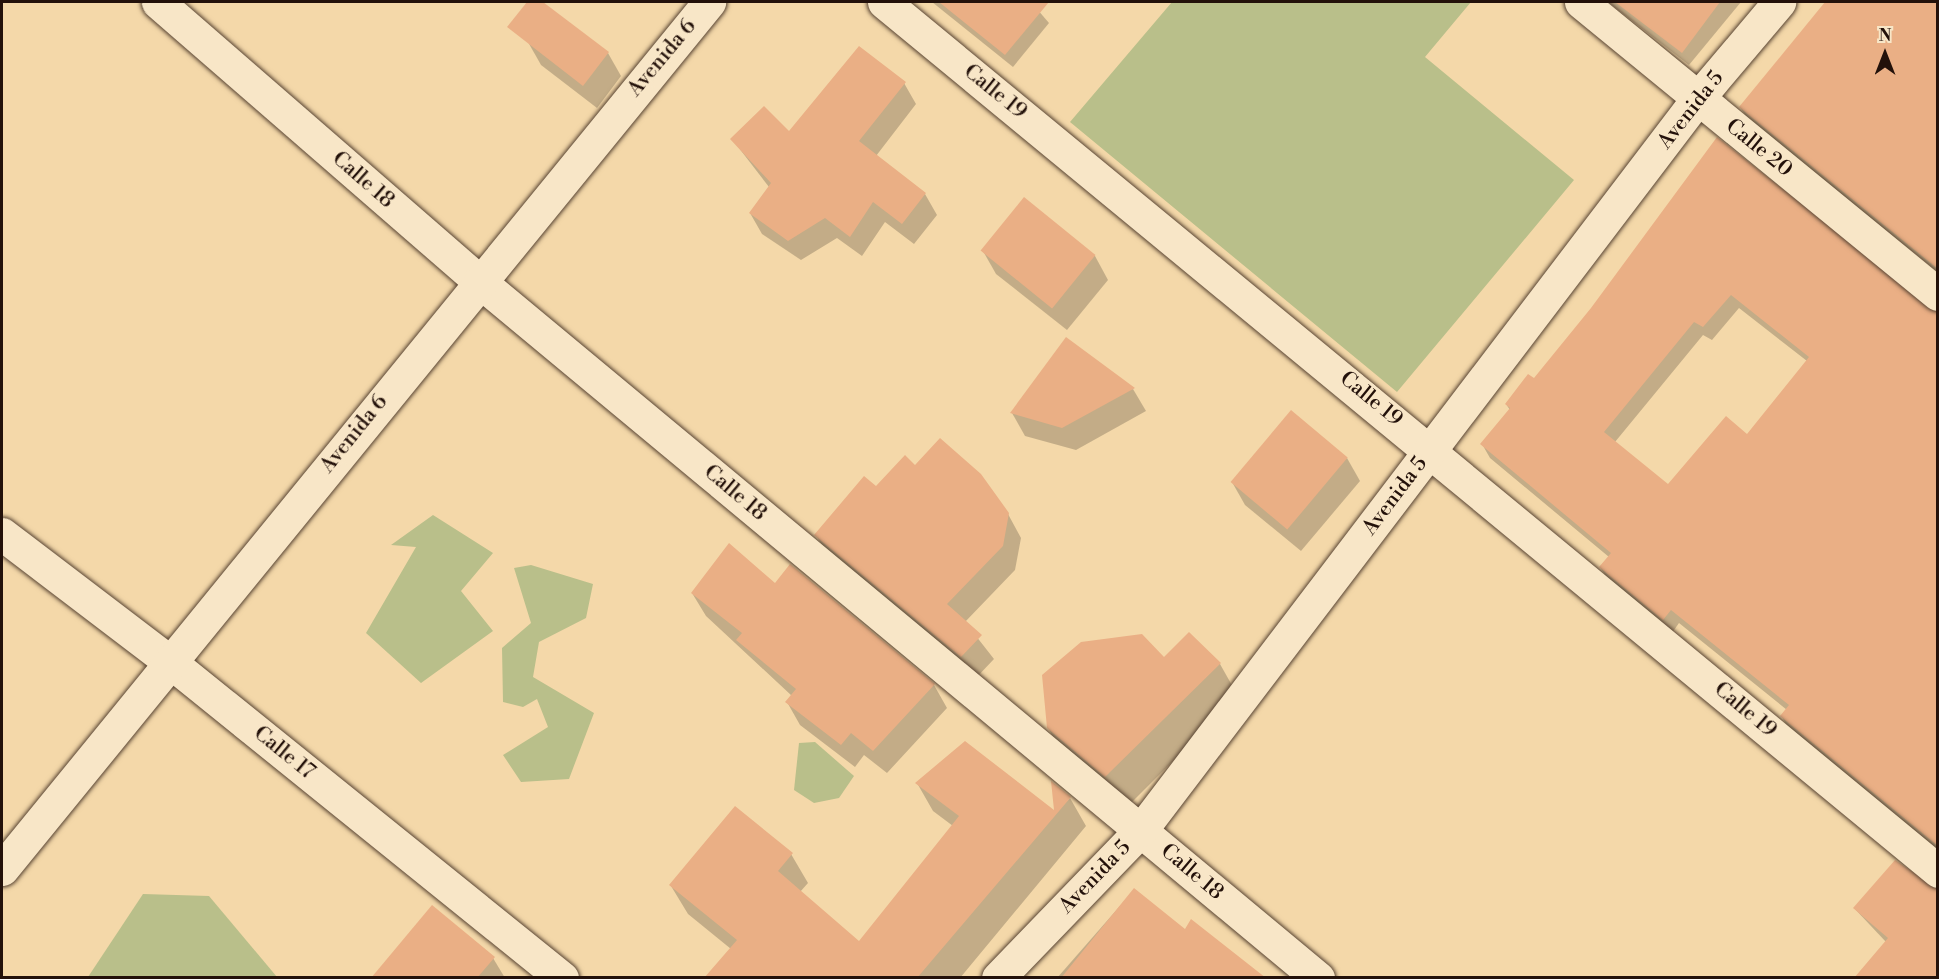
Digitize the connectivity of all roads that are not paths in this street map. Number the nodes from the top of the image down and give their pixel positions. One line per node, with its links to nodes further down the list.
1 (158, 2): 7 (street, Calle 18)
2 (709, 2): 7 (street, Avenida 6)
3 (884, 2): 9 (street, Calle 19)
4 (1581, 2): 6 (street, Calle 20)
5 (1779, 2): 6 (street, Avenida 5)
6 (1698, 98): 8 (street, Calle 20); 9 (street, Avenida 5)
7 (479, 281): 11 (street, Avenida 6); 12 (street, Calle 18)
8 (1938, 294)
9 (1431, 448): 12 (street, Avenida 5); 14 (street, Calle 19)
10 (2, 534): 11 (street, Calle 17)
11 (169, 661): 13 (street, Avenida 6); 15 (street, Calle 17)
12 (1141, 830): 16 (street, Avenida 5); 17 (street, Calle 18)
13 (2, 869)
14 (1938, 871)
15 (562, 978)
16 (998, 978)
17 (1318, 978)

